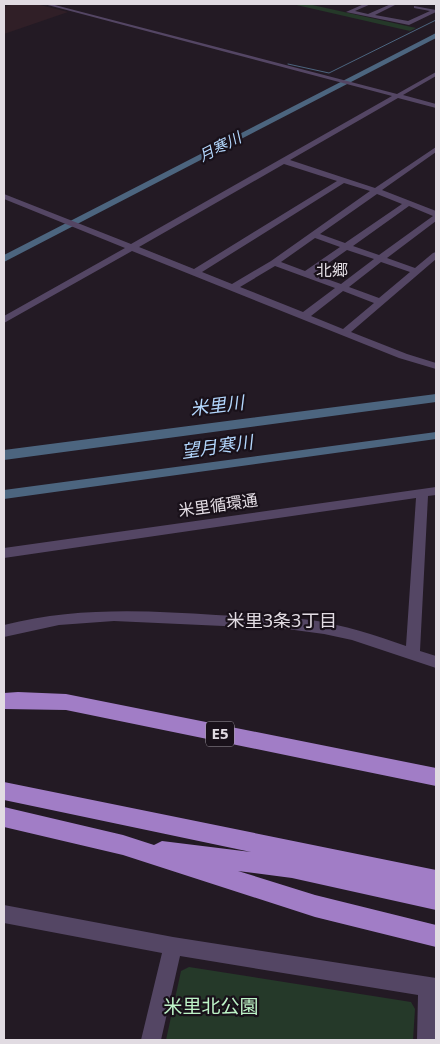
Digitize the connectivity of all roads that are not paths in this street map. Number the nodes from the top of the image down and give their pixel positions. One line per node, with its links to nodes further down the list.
1 (46, 4): 11 (street)
2 (368, 4): 8 (street)
3 (395, 4): 8 (street)
4 (422, 4): 5 (street)
5 (416, 7): 6 (street); 9 (street)
6 (407, 11)
7 (398, 15): 9 (street)
8 (368, 16): 9 (street)
9 (389, 19)
10 (436, 74): 11 (street)
11 (397, 95): 12 (street); 14 (street)
12 (436, 106)
13 (436, 150): 16 (street)
14 (284, 161): 15 (street); 24 (street)
15 (344, 180): 16 (street); 29 (street)
16 (378, 191): 19 (street); 22 (street)
17 (4, 196): 24 (street)
18 (436, 202): 20 (street)
19 (408, 203): 20 (street); 23 (street)
20 (426, 210): 21 (street)
21 (436, 215): 26 (street)
22 (314, 235): 23 (street); 27 (street)
23 (346, 246): 26 (street); 30 (street)
24 (128, 248): 29 (street); 35 (street)
25 (436, 255): 28 (street)
26 (382, 259): 28 (street); 32 (street)
27 (274, 263): 30 (street); 31 (street)
28 (417, 272): 33 (street)
29 (194, 274): 31 (street)
30 (307, 274): 32 (street)
31 (232, 288): 34 (street)
32 (341, 288): 33 (street); 34 (street)
33 (380, 302): 36 (street)
34 (303, 317): 36 (street)
35 (4, 320)
36 (344, 333): 37 (street)
37 (436, 366)
38 (436, 491): 39 (street, 米里循環通)
39 (422, 493): 40 (street, 米里循環通); 42 (street)
40 (4, 553)
41 (4, 630): 42 (street)
42 (413, 654): 43 (street)
43 (436, 662)
44 (4, 701): 45 (highway, E5)
45 (436, 777)
46 (4, 791): 49 (highway)
47 (4, 817): 48 (highway)
48 (123, 846): 50 (highway); 52 (highway)
49 (436, 881)
50 (436, 899)
51 (4, 914): 53 (street)
52 (436, 936)
53 (173, 946): 54 (street); 55 (street)
54 (432, 987): 56 (street)
55 (151, 1040)
56 (427, 1040)

